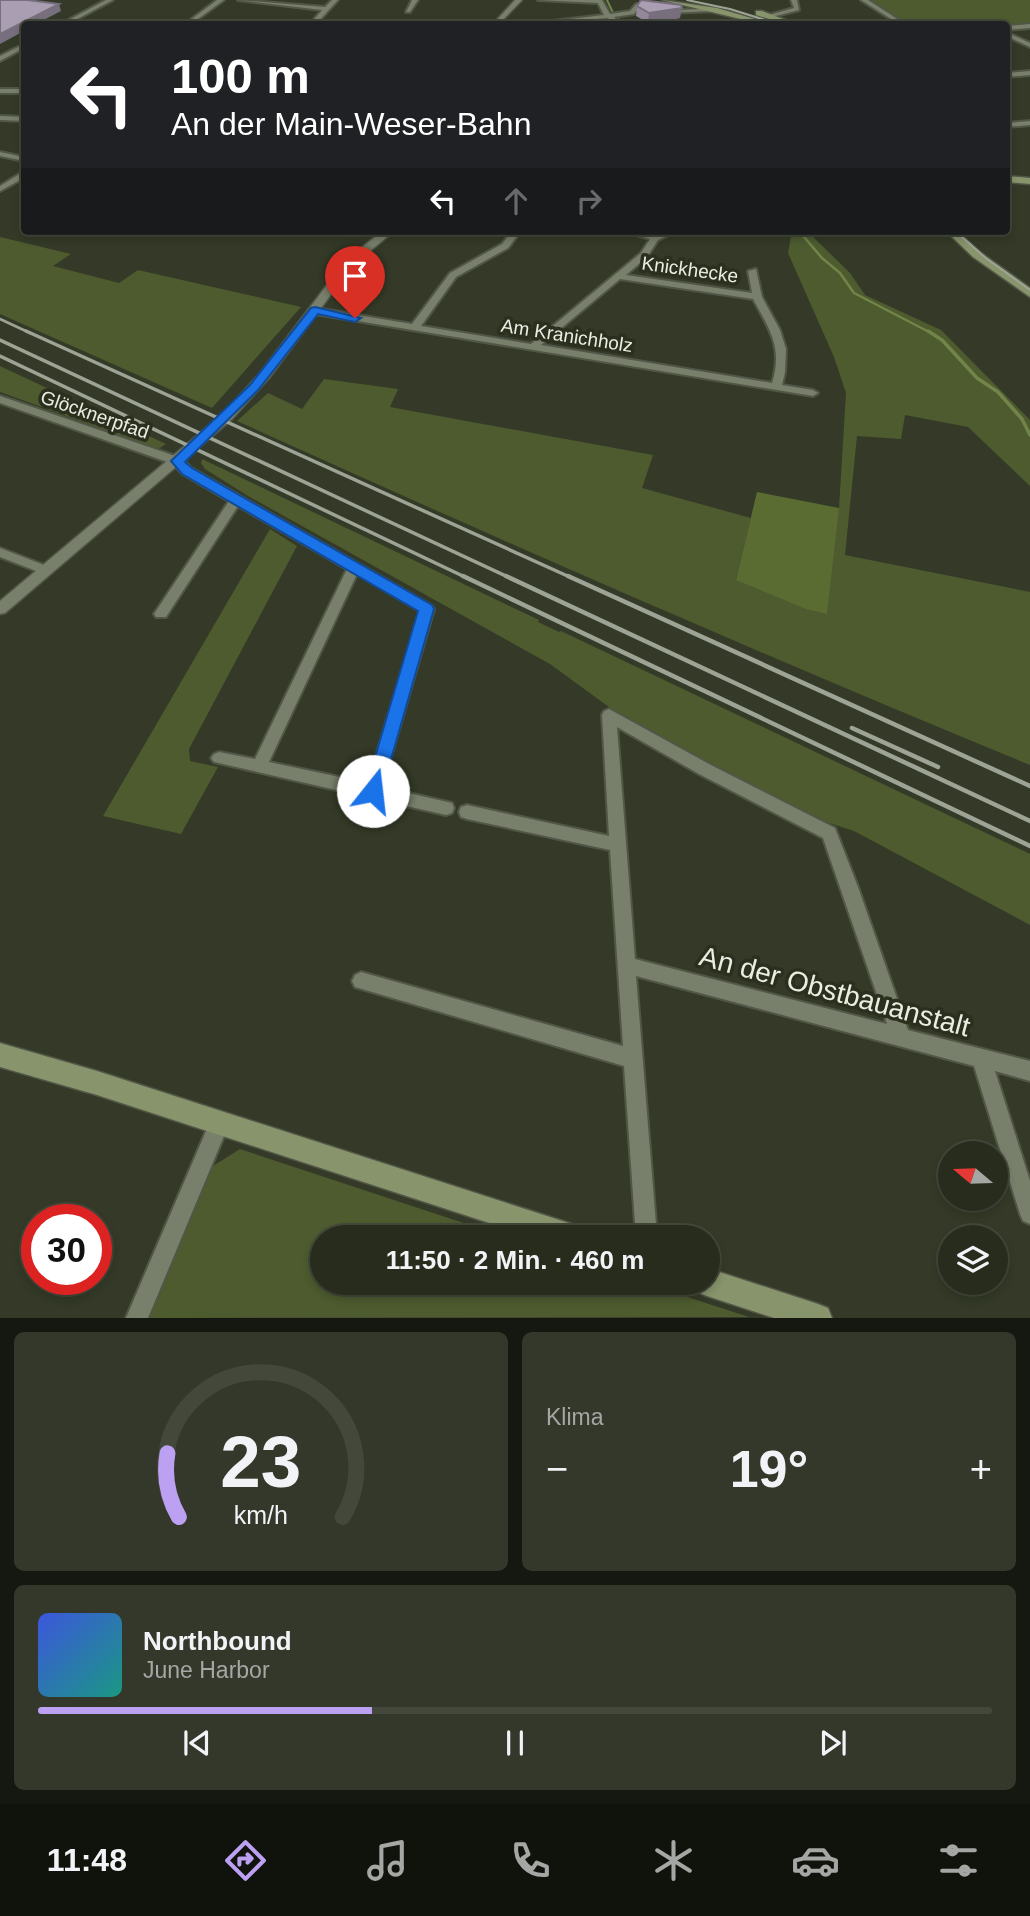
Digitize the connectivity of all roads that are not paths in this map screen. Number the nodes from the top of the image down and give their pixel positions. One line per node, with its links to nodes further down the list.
1 (110, 0): 23 (street)
2 (221, 0): 24 (street)
3 (241, 0): 14 (street)
4 (335, 0): 14 (street)
5 (415, 0): 18 (street)
6 (519, 0): 26 (street)
7 (541, 0): 12 (street)
8 (666, 0): 17 (main road)
9 (707, 0): 22 (main road)
10 (793, 0): 15 (street)
11 (864, 0): 28 (street)
12 (600, 1): 21 (street)
13 (638, 5): 21 (street)
14 (326, 9): 25 (street)
15 (797, 9): 20 (street); 22 (street)
16 (658, 10): 17 (street)
17 (717, 10): 19 (street); 22 (main road)
18 (408, 11)
19 (706, 17)
20 (801, 17)
21 (617, 18): 27 (street)
22 (768, 20)
23 (70, 21)
24 (192, 21)
25 (316, 21)
26 (500, 21)
27 (592, 21)
28 (897, 21)
29 (1030, 26): 30 (street)
30 (1010, 28)
31 (1010, 36): 32 (street)
32 (1030, 45)
33 (21, 48): 34 (street)
34 (0, 59)
35 (1030, 73): 36 (street)
36 (1010, 75)
37 (21, 90): 38 (street)
38 (0, 92)
39 (0, 118): 40 (street)
40 (21, 119)
41 (1030, 123): 42 (street)
42 (1010, 125)
43 (0, 154): 44 (street)
44 (21, 158)
45 (21, 177): 48 (street)
46 (1010, 179): 47 (main road)
47 (1030, 181)
48 (0, 189)
49 (385, 235): 61 (street)
50 (514, 235): 62 (street)
51 (643, 235): 55 (street)
52 (663, 235): 55 (street)
53 (955, 235): 59 (main road)
54 (970, 235): 58 (main road)
55 (655, 238): 57 (street)
56 (753, 271): 60 (street, Knickhecke)
57 (618, 276): 60 (street, Knickhecke); 63 (street)
58 (1030, 283)
59 (1030, 293)
60 (757, 297): 64 (street, Knickhecke)
61 (315, 311): 62 (street, Am Kranichholz); 67 (street)
62 (415, 327): 63 (street, Am Kranichholz)
63 (533, 347): 64 (street, Am Kranichholz)
64 (776, 386): 65 (street, Am Kranichholz)
65 (813, 393)
66 (0, 399): 67 (street, Glöcknerpfad)
67 (177, 461): 68 (street, Glöcknerpfad); 71 (street)
68 (236, 500): 70 (street, Glöcknerpfad); 73 (street)
69 (0, 552): 71 (street)
70 (353, 569): 75 (street); 76 (street, Glöcknerpfad)
71 (44, 570): 72 (street)
72 (0, 608)
73 (161, 614)
74 (219, 758): 75 (street)
75 (260, 765): 76 (street)
76 (373, 791): 77 (street)
77 (446, 808)
78 (467, 812): 79 (street)
79 (618, 845): 80 (street); 82 (street)
80 (626, 965): 82 (street, An der Obstbauanstalt); 85 (street)
81 (361, 981): 85 (street)
82 (901, 1037): 84 (street, An der Obstbauanstalt)
83 (0, 1055): 87 (main road)
84 (981, 1058): 86 (street, An der Obstbauanstalt); 88 (street)
85 (634, 1059): 90 (street)
86 (1030, 1071)
87 (219, 1124): 89 (main road); 92 (street)
88 (1030, 1214)
89 (535, 1225)
90 (645, 1225)
91 (720, 1286): 93 (main road)
92 (136, 1318)
93 (818, 1318)

